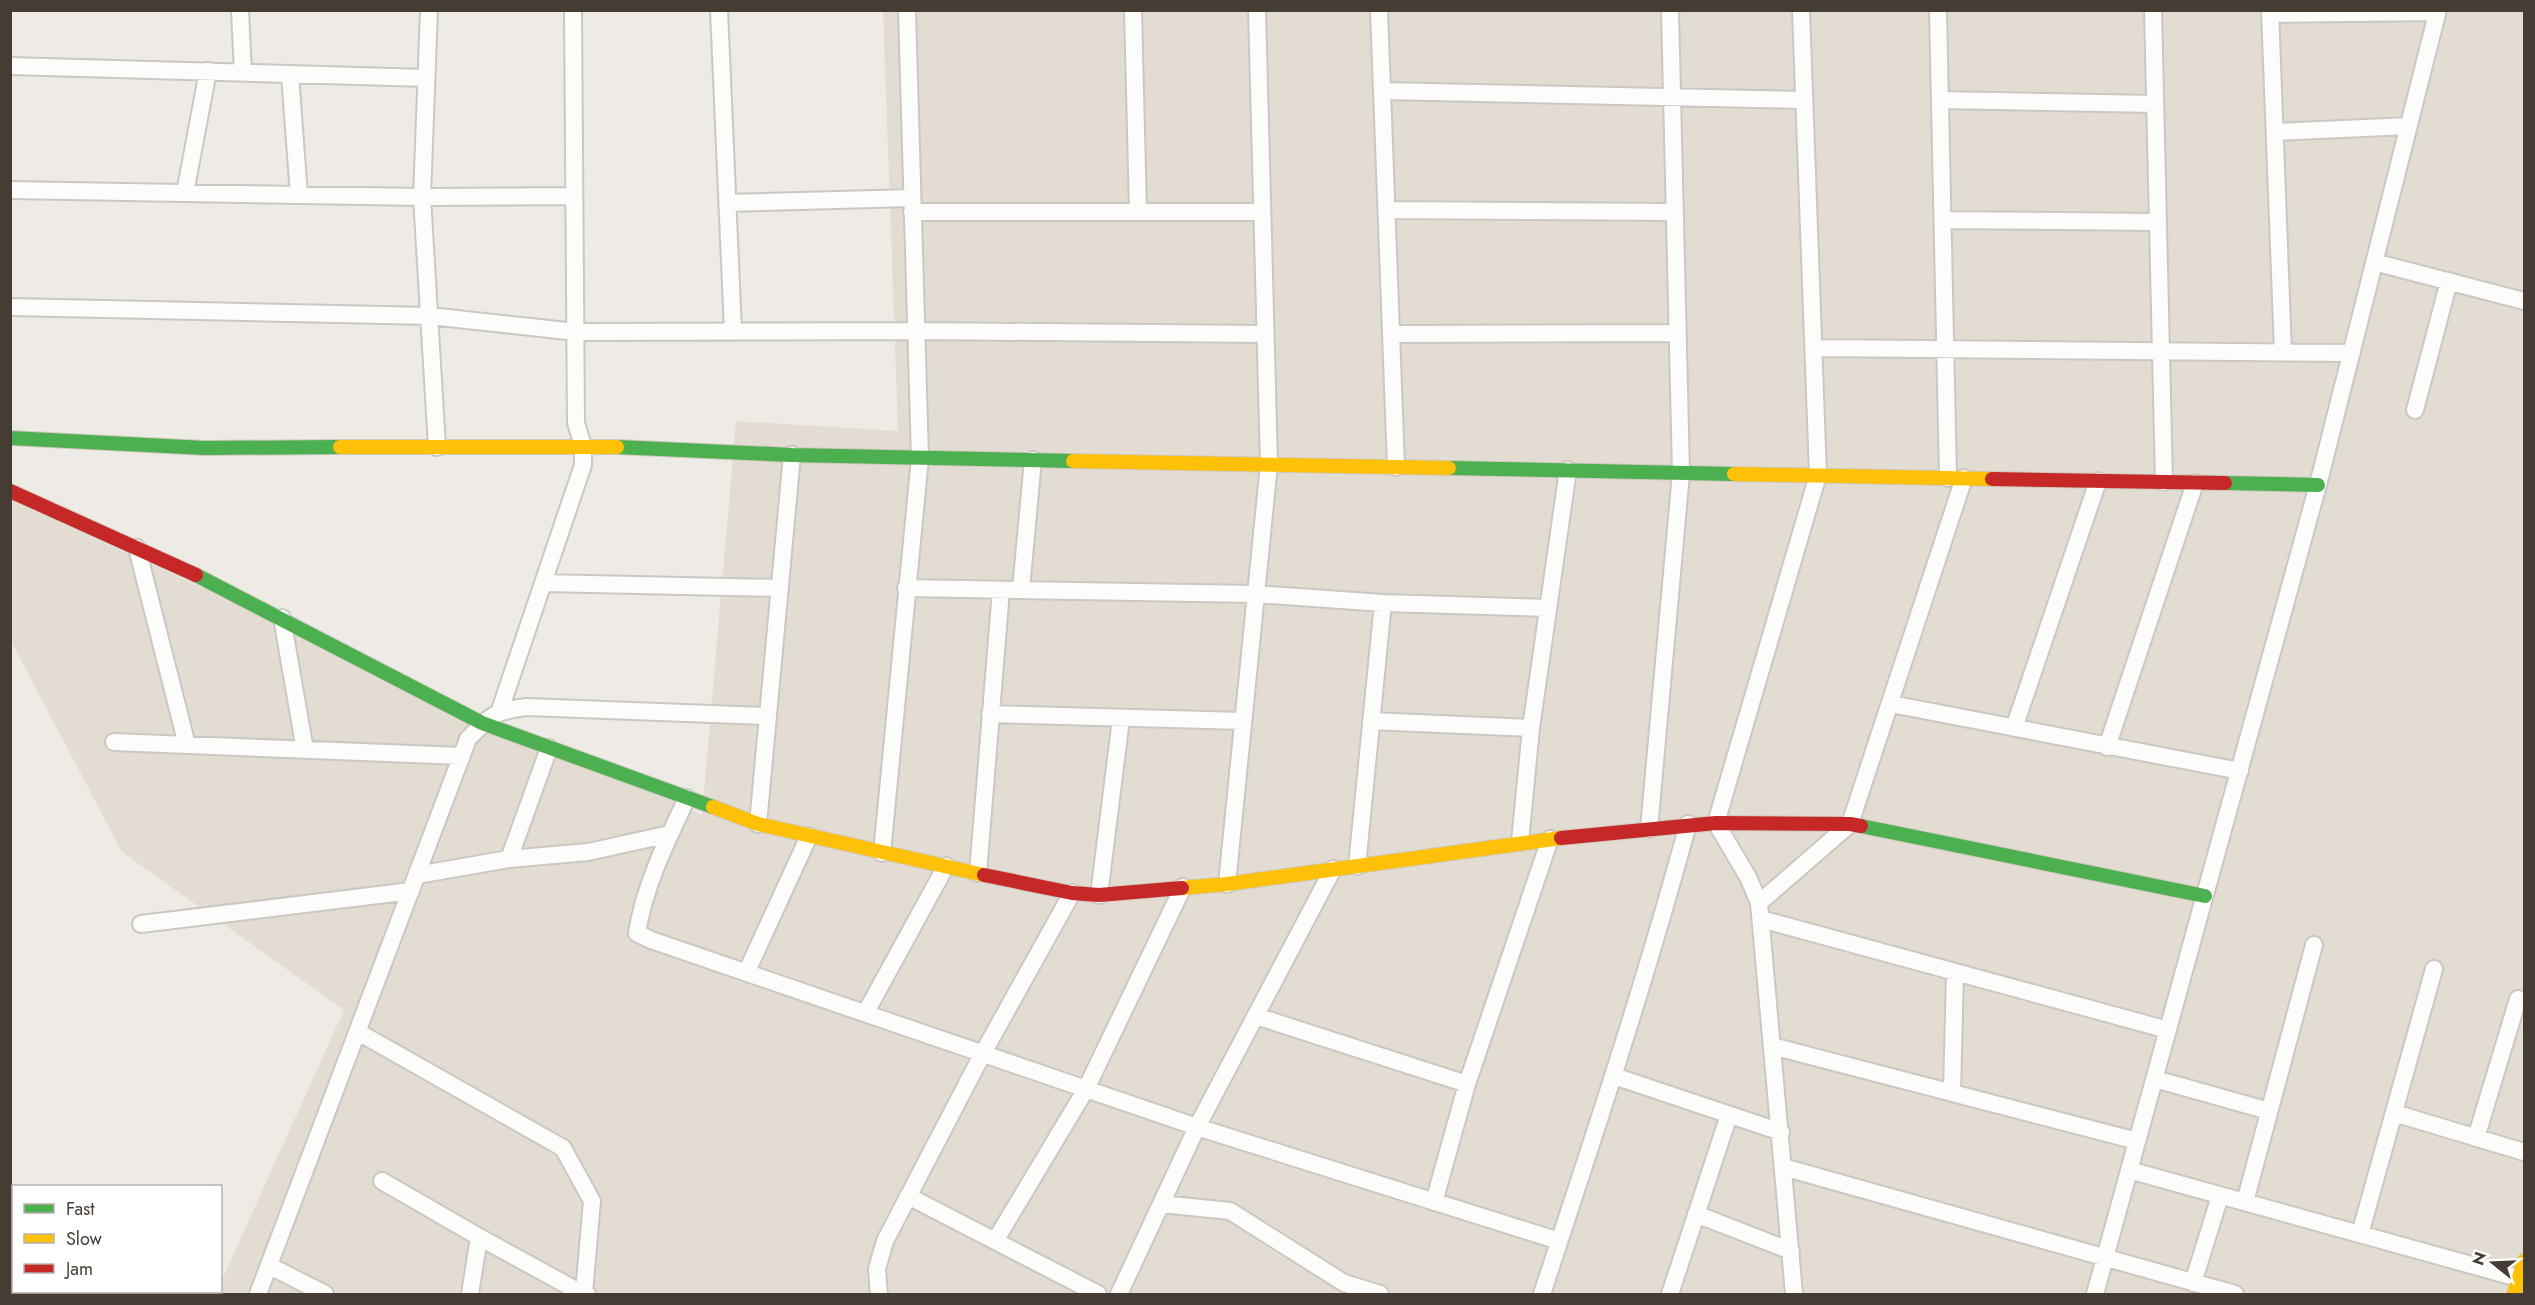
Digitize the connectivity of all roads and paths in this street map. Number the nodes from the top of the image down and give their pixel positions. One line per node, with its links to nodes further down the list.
1 (240, 10): 17 (street)
2 (429, 10): 19 (street)
3 (573, 10): 30 (street)
4 (719, 10): 32 (street)
5 (907, 10): 33 (street)
6 (1133, 10): 35 (street)
7 (1257, 10): 36 (street)
8 (1379, 10): 20 (street)
9 (1670, 10): 21 (street)
10 (1801, 10): 22 (street)
11 (1938, 10): 23 (street)
12 (2153, 10): 24 (street)
13 (2437, 11): 14 (street); 25 (street)
14 (2270, 12): 26 (street)
15 (10, 66): 16 (street)
16 (208, 71): 17 (street); 28 (street)
17 (243, 73): 18 (street)
18 (290, 75): 19 (street); 29 (street)
19 (426, 78): 31 (street)
20 (1382, 91): 21 (street); 34 (street)
21 (1672, 98): 22 (street); 37 (street)
22 (1804, 100): 51 (street)
23 (1940, 100): 24 (street); 38 (street)
24 (2155, 104): 39 (street)
25 (2409, 126): 26 (street); 40 (street)
26 (2275, 132): 54 (street)
27 (10, 190): 28 (street)
28 (185, 193): 29 (street)
29 (299, 195): 31 (street)
30 (574, 196): 31 (street); 46 (street)
31 (422, 197): 44 (street)
32 (728, 203): 33 (street); 47 (street)
33 (912, 205): 35 (street); 45 (street)
34 (1387, 210): 37 (street); 50 (street)
35 (1138, 212): 36 (street)
36 (1262, 212): 49 (street)
37 (1674, 212): 48 (street)
38 (1943, 220): 39 (street); 52 (street)
39 (2158, 222): 53 (street)
40 (2374, 262): 41 (street); 55 (street)
41 (2449, 281): 42 (street); 56 (street)
42 (2524, 301)
43 (10, 307): 44 (street)
44 (430, 316): 46 (street); 59 (street)
45 (916, 331): 47 (street); 49 (street); 61 (street)
46 (576, 332): 47 (street); 58 (street)
47 (733, 332)
48 (1676, 333): 50 (street); 66 (street)
49 (1265, 334): 63 (street)
50 (1392, 334): 64 (street)
51 (1814, 348): 52 (street); 67 (street)
52 (1945, 349): 53 (street); 68 (street)
53 (2161, 351): 54 (street); 70 (street)
54 (2283, 352): 55 (street)
55 (2352, 354): 72 (street)
56 (2415, 410)
57 (10, 438): 59 (street)
58 (583, 446): 59 (street); 60 (street); 75 (street)
59 (436, 447)
60 (792, 455): 61 (street); 76 (street)
61 (920, 458): 62 (street); 77 (street)
62 (1033, 460): 63 (street); 78 (street)
63 (1269, 464): 64 (street); 80 (street)
64 (1396, 467): 65 (street)
65 (1568, 470): 66 (street); 82 (street)
66 (1681, 473): 67 (street); 106 (street)
67 (1818, 475): 68 (street); 102 (street)
68 (1956, 478): 69 (street); 84 (street)
69 (2098, 481): 70 (street); 93 (street)
70 (2164, 482): 71 (street)
71 (2195, 483): 72 (street); 96 (street)
72 (2318, 485): 100 (street)
73 (10, 491): 74 (street)
74 (137, 548): 83 (street); 95 (street)
75 (543, 583): 76 (street); 85 (street)
76 (780, 588): 87 (street)
77 (906, 588): 79 (street); 111 (street)
78 (1021, 589): 79 (street); 80 (street)
79 (1001, 590): 86 (street)
80 (1255, 594): 81 (street); 89 (street)
81 (1383, 603): 82 (street); 90 (street)
82 (1547, 608): 92 (street)
83 (282, 618): 91 (street); 98 (street)
84 (1891, 704): 93 (street); 105 (street)
85 (500, 710): 87 (street); 91 (street)
86 (990, 714): 88 (street); 116 (street)
87 (767, 716): 103 (street)
88 (1121, 719): 89 (street); 122 (street)
89 (1243, 721): 118 (street)
90 (1371, 721): 92 (street); 114 (street)
91 (483, 723): 97 (street); 99 (street)
92 (1531, 728): 110 (street)
93 (2014, 728): 96 (street)
94 (114, 742): 95 (street)
95 (187, 745): 98 (street)
96 (2107, 747): 100 (street)
97 (549, 748): 101 (street); 112 (street)
98 (305, 750): 99 (street)
99 (462, 756): 117 (street)
100 (2240, 771): 123 (street)
101 (687, 798): 103 (street); 107 (street)
102 (1716, 823): 104 (street); 105 (street); 124 (street)
103 (758, 824): 108 (street)
104 (1688, 824): 106 (street); 137 (street)
105 (1850, 824): 123 (street); 124 (street)
106 (1649, 829): 109 (street)
107 (670, 834): 112 (street); 128 (street)
108 (809, 836): 111 (street); 128 (street)
109 (1550, 839): 110 (street); 139 (street)
110 (1520, 842): 114 (street)
111 (882, 853): 113 (street)
112 (509, 859): 117 (street)
113 (946, 866): 116 (street); 131 (street)
114 (1356, 866): 115 (street)
115 (1333, 869): 118 (street); 132 (street)
116 (978, 873): 121 (street)
117 (417, 874): 120 (street)
118 (1227, 884): 119 (street)
119 (1183, 887): 122 (street); 140 (street)
120 (411, 891): 125 (street); 134 (street)
121 (1072, 893): 122 (street); 136 (street)
122 (1099, 895)
123 (2205, 896): 133 (street)
124 (1760, 911): 129 (street); 135 (street)
125 (141, 924)
126 (2314, 945): 142 (street)
127 (2434, 969): 143 (street)
128 (747, 971): 131 (street)
129 (1955, 972): 133 (street); 141 (street)
130 (2518, 999): 147 (street)
131 (866, 1012): 136 (street)
132 (1256, 1016): 139 (street); 145 (street)
133 (2168, 1030): 138 (street)
134 (358, 1032): 166 (street); 174 (street)
135 (1772, 1046): 141 (street); 146 (street)
136 (983, 1053): 140 (street); 153 (street)
137 (1614, 1076): 144 (street); 162 (street)
138 (2155, 1079): 142 (street); 148 (street)
139 (1467, 1084): 155 (street)
140 (1086, 1089): 145 (street); 161 (street)
141 (1952, 1093): 148 (street)
142 (2269, 1111): 156 (street)
143 (2394, 1113): 147 (street); 159 (street)
144 (1729, 1115): 146 (street); 158 (street)
145 (1197, 1127): 155 (street); 157 (street)
146 (1780, 1132): 150 (street)
147 (2476, 1138): 149 (street)
148 (2138, 1141): 151 (street)
149 (2524, 1152)
150 (1783, 1167): 163 (street); 164 (street)
151 (2130, 1170): 154 (street); 164 (street)
152 (382, 1181): 160 (street)
153 (909, 1196): 161 (street); 167 (street)
154 (2220, 1196): 156 (street); 168 (street)
155 (1434, 1202): 162 (street)
156 (2245, 1202): 159 (street)
157 (1161, 1204): 170 (street); 178 (street)
158 (1696, 1214): 163 (street); 180 (street)
159 (2360, 1234): 169 (street)
160 (479, 1237): 173 (street); 174 (street)
161 (995, 1241): 177 (street)
162 (1559, 1241): 179 (street)
163 (1791, 1251): 181 (street)
164 (2106, 1257): 168 (street); 182 (street)
165 (2524, 1261): 169 (street)
166 (270, 1266): 171 (street); 172 (street)
167 (877, 1269): 175 (street); 176 (street)
168 (2193, 1283): 183 (street)
169 (2516, 1286)
170 (1368, 1293)
171 (258, 1294)
172 (325, 1294)
173 (470, 1294)
174 (584, 1294)
175 (870, 1294)
176 (879, 1294)
177 (1098, 1294)
178 (1119, 1294)
179 (1542, 1294)
180 (1670, 1294)
181 (1794, 1294)
182 (2095, 1294)
183 (2235, 1294)

